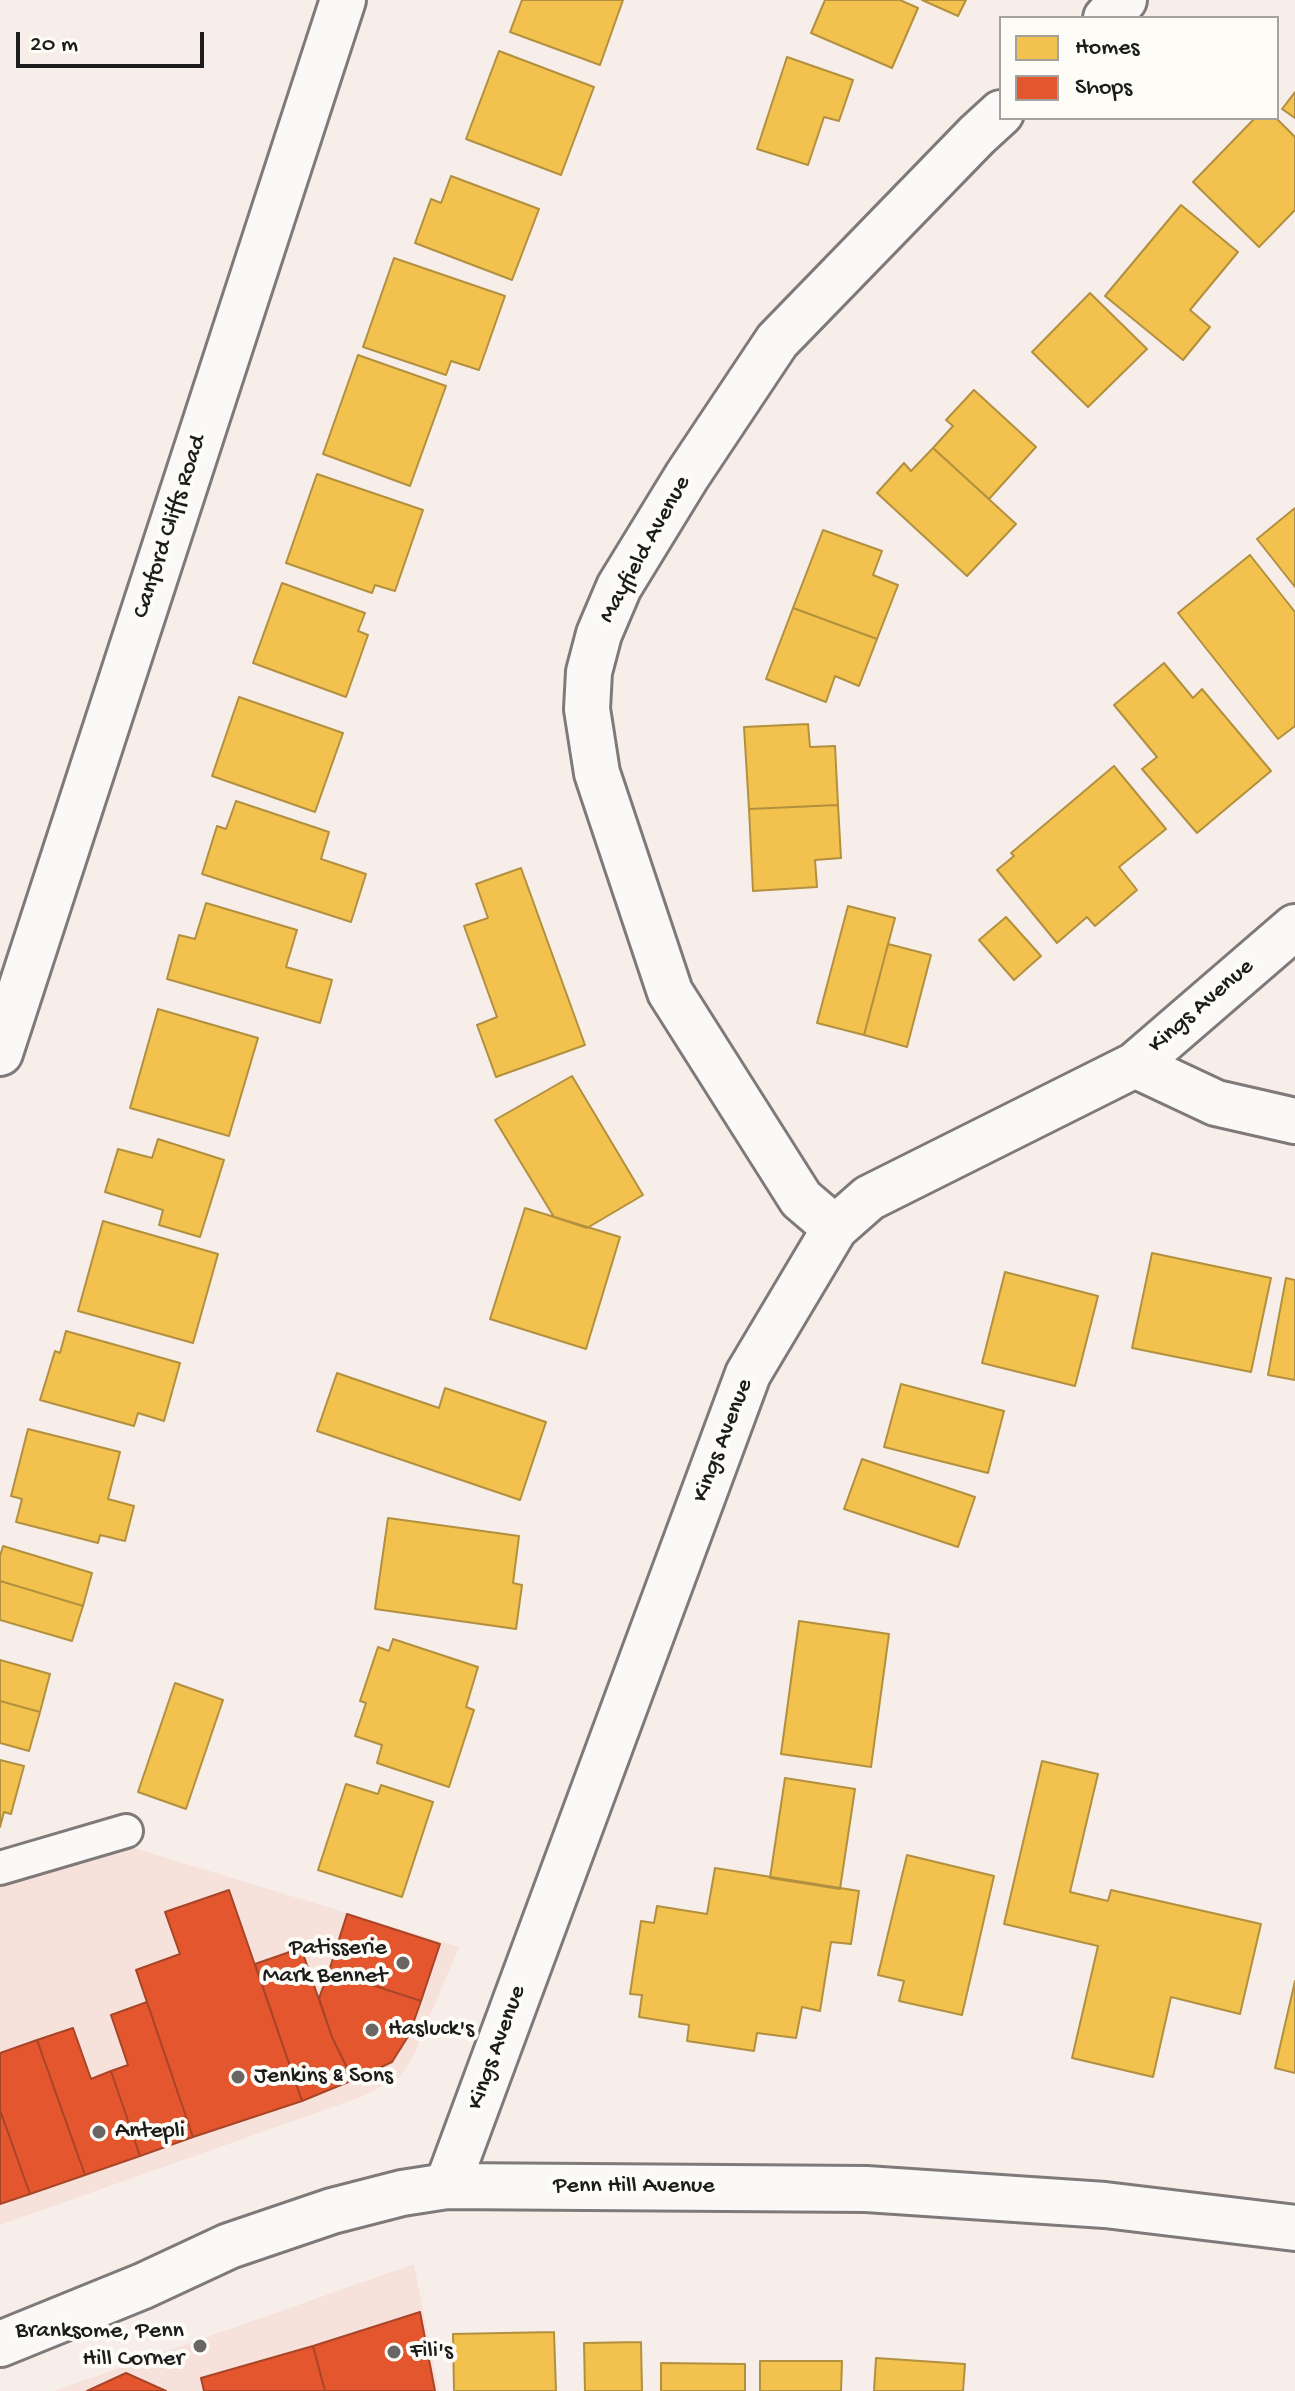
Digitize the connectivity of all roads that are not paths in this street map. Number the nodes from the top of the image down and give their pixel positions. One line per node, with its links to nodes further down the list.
1 (343, 0): 6 (street, Canford Cliffs Road)
2 (1124, 0): 3 (street)
3 (1108, 16)
4 (999, 115): 9 (street, Mayfield Avenue)
5 (1295, 927): 7 (street, Kings Avenue)
6 (0, 1053)
7 (1135, 1065): 8 (street); 9 (street, Kings Avenue)
8 (1295, 1121)
9 (835, 1228): 12 (street, Kings Avenue)
10 (126, 1831): 11 (lane)
11 (0, 1868)
12 (447, 2186): 13 (street, Penn Hill Avenue); 14 (street, Penn Hill Avenue)
13 (1295, 2228)
14 (0, 2344)

